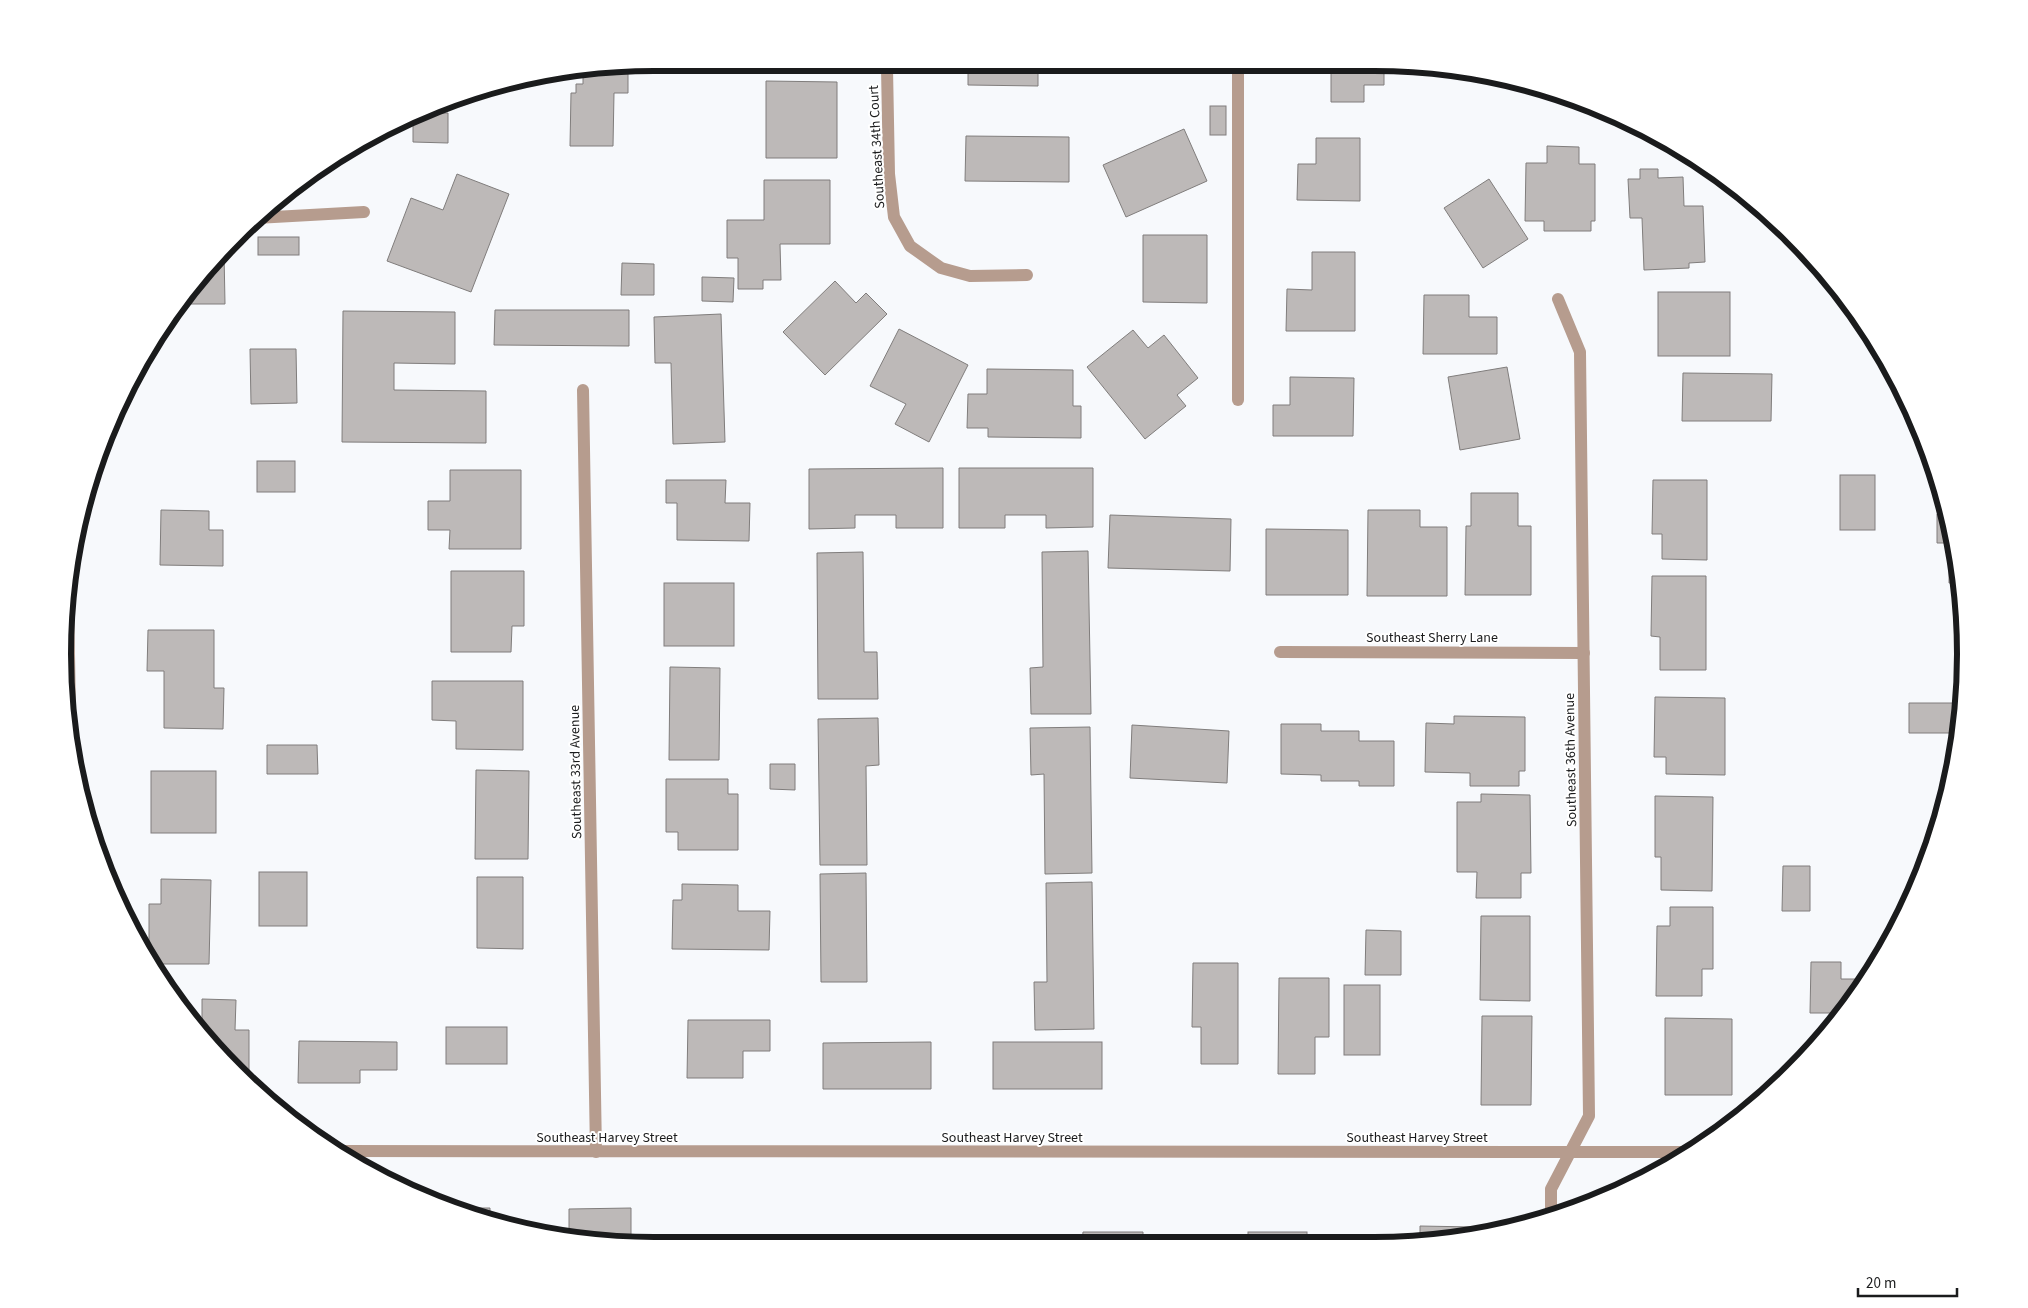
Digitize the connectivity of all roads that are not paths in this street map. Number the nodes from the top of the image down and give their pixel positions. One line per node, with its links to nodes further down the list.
1 (887, 71): 5 (street, Southeast 34th Court)
2 (1238, 71): 8 (street)
3 (364, 212): 4 (street)
4 (269, 217)
5 (1027, 276)
6 (1558, 299): 10 (street, Southeast 36th Avenue)
7 (583, 390): 12 (street, Southeast 33rd Avenue)
8 (1238, 400)
9 (1280, 652): 10 (street, Southeast Sherry Lane)
10 (1584, 653): 13 (street, Southeast 36th Avenue)
11 (350, 1151): 12 (street, Southeast Harvey Street)
12 (596, 1152): 13 (street, Southeast Harvey Street)
13 (1570, 1152): 14 (street, Southeast Harvey Street); 15 (street, Southeast 36th Avenue)
14 (1677, 1152)
15 (1551, 1209)

